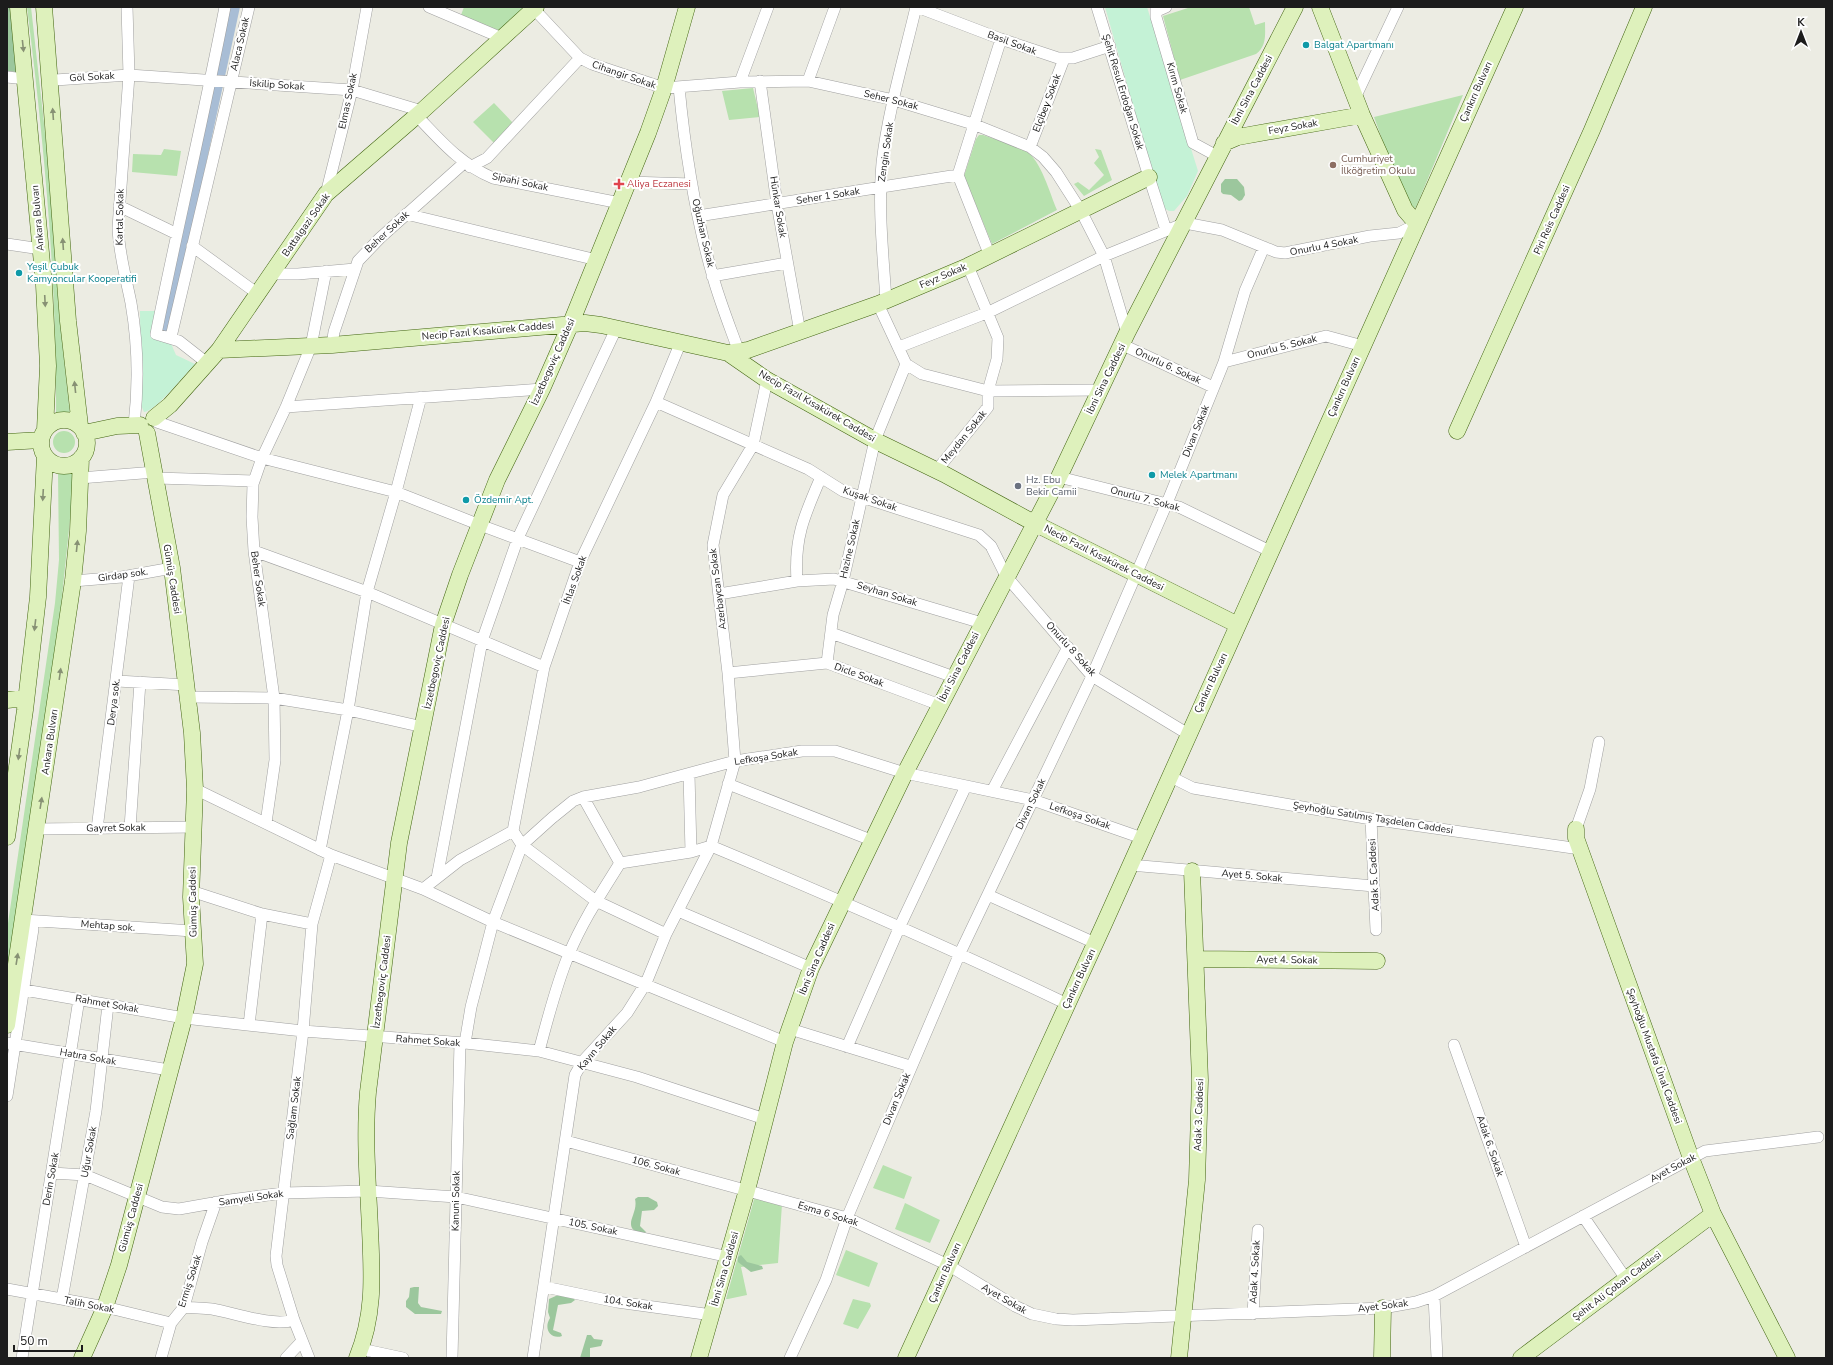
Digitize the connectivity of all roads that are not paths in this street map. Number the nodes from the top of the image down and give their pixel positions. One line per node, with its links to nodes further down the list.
1 (18, 7): 27 (street, Ankara Bulvarı, one-way to 27)
2 (44, 7): 100 (street, one-way to 2)
3 (127, 7): 25 (street, Kartal Sokak)
4 (225, 7): 29 (street)
5 (249, 7): 30 (street, Alaca Sokak)
6 (367, 7): 35 (street, Elmas Sokak)
7 (429, 7): 20 (street)
8 (768, 7): 33 (street)
9 (835, 7): 32 (street)
10 (916, 7): 21 (street, Basil Sokak); 37 (street, Zengin Sokak)
11 (1097, 7): 22 (street, Şehit Resul Erdoğan Sokak)
12 (1295, 7): 42 (street, İbni Sina Caddesi)
13 (1320, 7): 36 (street)
14 (1398, 7): 36 (street)
15 (1515, 7): 57 (street, Çankırı Bulvarı)
16 (1644, 7): 101 (street, Piri Reis Caddesi)
17 (535, 8): 20 (street, Battalgazi Sokak); 23 (street, Cihangir Sokak)
18 (685, 8): 34 (street, İzzetbegoviç Caddesi)
19 (1160, 8): 42 (street, Kırım Sokak)
20 (502, 38): 38 (street, Battalgazi Sokak)
21 (1001, 40): 24 (street, Basil Sokak); 40 (street)
22 (1110, 46): 24 (street, Basil Sokak); 45 (street, Şehit Resul Erdoğan Sokak)
23 (580, 58): 34 (street, Cihangir Sokak); 43 (street, Beher Sokak)
24 (1064, 59): 41 (street, Elçibey Sokak)
25 (129, 75): 28 (street, Göl Sokak); 29 (street, İskilip Sokak); 52 (street, Kartal Sokak)
26 (7, 77): 27 (street)
27 (26, 79): 63 (street, Ankara Bulvarı)
28 (55, 80)
29 (212, 80): 30 (street, İskilip Sokak); 59 (street)
30 (229, 81): 35 (street, İskilip Sokak); 61 (street, Alaca Sokak)
31 (760, 81): 32 (street, Seher Sokak); 33 (street, Seher Sokak); 51 (street, Hünkar Sokak)
32 (808, 81): 37 (street, Seher Sokak)
33 (740, 82): 34 (street, Seher Sokak)
34 (671, 88): 46 (street, İzzetbegoviç Caddesi); 47 (street, Oğuzhan Sokak)
35 (352, 90): 38 (street, İskilip Sokak); 49 (street, Elmas Sokak)
36 (1355, 98): 39 (street)
37 (894, 100): 40 (street, Seher Sokak); 48 (street, Zengin Sokak)
38 (419, 113): 43 (street, Sipahi Sokak); 49 (street, Battalgazi Sokak)
39 (1362, 115): 42 (street, Feyz Sokak); 57 (street)
40 (974, 124): 41 (street, Seher Sokak); 44 (street)
41 (1030, 147): 53 (street, Seher Sokak)
42 (1221, 149): 56 (street, İbni Sina Caddesi)
43 (467, 165): 50 (street, Sipahi Sokak); 54 (street, Beher Sokak)
44 (958, 175): 48 (street, Seher 1 Sokak); 64 (street)
45 (1148, 177): 53 (street, Feyz Sokak); 58 (street, Şehit Resul Erdoğan Sokak)
46 (629, 182): 47 (street); 50 (street, İzzetbegoviç Caddesi)
47 (692, 184): 55 (street, Oğuzhan Sokak)
48 (881, 188): 51 (street, Seher 1 Sokak); 74 (street, Zengin Sokak)
49 (326, 194): 71 (street, Battalgazi Sokak)
50 (620, 202): 66 (street, İzzetbegoviç Caddesi)
51 (777, 204): 55 (street, Seher 1 Sokak); 67 (street, Hünkar Sokak)
52 (119, 206): 59 (street); 99 (street, Kartal Sokak)
53 (1080, 211): 64 (street, Feyz Sokak); 65 (street, Seher Sokak)
54 (406, 214): 66 (street); 69 (street, Beher Sokak)
55 (698, 216): 72 (street, Oğuzhan Sokak)
56 (1185, 222): 58 (street); 62 (street, Onurlu 4 Sokak); 80 (street, İbni Sina Caddesi)
57 (1417, 224): 62 (street, Onurlu 4 Sokak); 84 (street, Çankırı Bulvarı)
58 (1166, 230): 65 (street)
59 (177, 234): 79 (street)
60 (7, 244): 63 (street)
61 (192, 246): 73 (street); 79 (street, Alaca Sokak)
62 (1264, 247): 88 (street, Divan Sokak)
63 (41, 249): 102 (street, Ankara Bulvarı, one-way to 102)
64 (990, 256): 68 (street, Feyz Sokak)
65 (1104, 256): 75 (street); 80 (street, Seher Sokak)
66 (597, 260): 76 (street, İzzetbegoviç Caddesi)
67 (786, 263): 72 (street); 78 (street, Hünkar Sokak)
68 (968, 266): 74 (street, Feyz Sokak); 75 (street, Meydan Sokak)
69 (355, 269): 70 (street); 82 (street, Beher Sokak)
70 (326, 271): 71 (street); 83 (street, Beher Sokak)
71 (272, 274): 73 (street, Battalgazi Sokak)
72 (712, 276): 87 (street, Oğuzhan Sokak)
73 (258, 294): 86 (street, Battalgazi Sokak)
74 (882, 302): 78 (street, Feyz Sokak); 85 (street)
75 (989, 312): 85 (street); 95 (street, Meydan Sokak)
76 (571, 323): 77 (street, Necip Fazıl Kısakürek Caddesi); 82 (street, Necip Fazıl Kısakürek Caddesi); 93 (street, İzzetbegoviç Caddesi)
77 (616, 329): 81 (street, Necip Fazıl Kısakürek Caddesi); 120 (street)
78 (800, 332): 87 (street, Feyz Sokak)
79 (170, 337): 89 (street)
80 (1125, 339): 92 (street, Onurlu 6. Sokak); 94 (street, İbni Sina Caddesi)
81 (680, 344): 87 (street, Necip Fazıl Kısakürek Caddesi); 97 (street, İhlas Sokak)
82 (332, 345): 83 (street, Necip Fazıl Kısakürek Caddesi)
83 (311, 346): 86 (street, Necip Fazıl Kısakürek Caddesi); 98 (street, Beher Sokak)
84 (1363, 346): 88 (street, Onurlu 5. Sokak); 122 (street, Çankırı Bulvarı)
85 (899, 348): 90 (street)
86 (219, 350): 89 (street, Battalgazi Sokak)
87 (734, 353): 91 (street, Necip Fazıl Kısakürek Caddesi)
88 (1224, 362): 92 (street, Divan Sokak)
89 (207, 363): 99 (street, Battalgazi Sokak)
90 (906, 364): 95 (street); 103 (street, Hazine Sokak)
91 (767, 380): 103 (street, Necip Fazıl Kısakürek Caddesi); 105 (street, Azerbaycan Sokak)
92 (1213, 387): 117 (street, Divan Sokak)
93 (542, 390): 96 (street); 119 (street, İzzetbegoviç Caddesi)
94 (1100, 390): 95 (street); 112 (street, İbni Sina Caddesi)
95 (988, 391): 109 (street, Meydan Sokak)
96 (421, 397): 98 (street); 115 (street)
97 (656, 402): 105 (street, Kuşak Sokak); 123 (street, İhlas Sokak)
98 (286, 407): 108 (street, Beher Sokak)
99 (146, 424): 100 (street); 108 (street); 110 (street, Gümüş Caddesi)
100 (82, 429): 102 (street); 107 (street)
101 (1457, 431)
102 (43, 435): 104 (street); 106 (street)
103 (875, 440): 109 (street, Necip Fazıl Kısakürek Caddesi); 116 (street, Hazine Sokak)
104 (7, 442)
105 (753, 445): 111 (street, Kuşak Sokak); 132 (street, Azerbaycan Sokak)
106 (46, 456): 107 (street); 147 (street, one-way to 147)
107 (81, 458): 113 (street, Ankara Bulvarı)
108 (262, 458): 114 (street, Beher Sokak); 115 (street)
109 (937, 470): 118 (street, Necip Fazıl Kısakürek Caddesi)
110 (155, 475): 113 (street); 114 (street); 124 (street, Gümüş Caddesi)
111 (821, 477): 116 (street, Kuşak Sokak); 129 (street)
112 (1059, 477): 117 (street, Onurlu 7. Sokak); 118 (street, İbni Sina Caddesi)
113 (80, 478): 128 (street, Ankara Bulvarı, one-way to 113)
114 (254, 481): 121 (street, Beher Sokak)
115 (396, 492): 119 (street); 131 (street)
116 (862, 497): 127 (street, Kuşak Sokak); 130 (street, Hazine Sokak)
117 (1167, 503): 122 (street, Onurlu 7. Sokak); 125 (street, Divan Sokak)
118 (1034, 523): 125 (street, Necip Fazıl Kısakürek Caddesi); 127 (street, İbni Sina Caddesi)
119 (480, 525): 120 (street); 134 (street, İzzetbegoviç Caddesi)
120 (518, 538): 123 (street); 137 (street)
121 (254, 551): 131 (street); 148 (street, Beher Sokak)
122 (1272, 552): 135 (street, Çankırı Bulvarı)
123 (580, 562): 140 (street, İhlas Sokak)
124 (172, 568): 126 (street, Girdap sok.); 146 (street, Gümüş Caddesi)
125 (1136, 575): 135 (street, Necip Fazıl Kısakürek Caddesi); 142 (street, Divan Sokak)
126 (129, 576): 128 (street, Girdap sok.); 144 (street, Derya sok.)
127 (1006, 576): 133 (street, İbni Sina Caddesi); 138 (street, Onurlu 8 Sokak)
128 (73, 581): 169 (street, Ankara Bulvarı, one-way to 128)
129 (797, 581): 130 (street, Seyhan Sokak); 132 (street, Seyhan Sokak)
130 (843, 581): 133 (street, Seyhan Sokak); 136 (street, Hazine Sokak)
131 (367, 592): 134 (street); 151 (street)
132 (719, 594): 141 (street, Azerbaycan Sokak)
133 (982, 623): 143 (street, İbni Sina Caddesi)
134 (443, 625): 137 (street); 152 (street, İzzetbegoviç Caddesi)
135 (1238, 625): 153 (street, Çankırı Bulvarı)
136 (831, 633): 139 (street, Hazine Sokak); 143 (street)
137 (482, 641): 140 (street); 185 (street)
138 (1068, 647): 142 (street, Onurlu 8 Sokak); 162 (street)
139 (827, 663): 141 (street, Dicle Sokak); 150 (street, Dicle Sokak)
140 (544, 666): 172 (street, İhlas Sokak)
141 (728, 673): 155 (street, Azerbaycan Sokak)
142 (1092, 676): 153 (street, Onurlu 8 Sokak); 164 (street, Divan Sokak)
143 (954, 677): 150 (street, İbni Sina Caddesi)
144 (117, 681): 145 (street); 170 (street, Derya sok.)
145 (140, 682): 146 (street); 168 (street)
146 (188, 691): 148 (street); 161 (street, Gümüş Caddesi)
147 (26, 698): 149 (street); 173 (street, one-way to 173)
148 (274, 698): 151 (street); 166 (street, Beher Sokak)
149 (7, 700)
150 (940, 705): 156 (street, İbni Sina Caddesi)
151 (348, 710): 152 (street); 179 (street)
152 (424, 727): 186 (street, İzzetbegoviç Caddesi)
153 (1188, 734): 158 (street, Çankırı Bulvarı)
154 (1599, 742): 171 (street, Şeyhoğlu Mustafa Ünal Caddesi)
155 (735, 761): 156 (street, Lefkoşa Sokak); 157 (street, Lefkoşa Sokak); 159 (street, Kayın Sokak)
156 (904, 773): 160 (street, Lefkoşa Sokak); 175 (street, İbni Sina Caddesi)
157 (689, 774): 163 (street, Lefkoşa Sokak); 180 (street)
158 (1169, 776): 165 (street, Şeyhoğlu Satılmış Taşdelen Caddesi); 174 (street, Çankırı Bulvarı)
159 (728, 784): 175 (street); 177 (street, Kayın Sokak)
160 (966, 786): 162 (street, Lefkoşa Sokak); 198 (street)
161 (195, 789): 166 (street); 167 (street, Gümüş Caddesi)
162 (992, 791): 164 (street, Lefkoşa Sokak)
163 (583, 797): 176 (street, Lefkoşa Sokak); 182 (street)
164 (1033, 800): 174 (street, Lefkoşa Sokak); 190 (street, Divan Sokak)
165 (1371, 819): 178 (street, Şeyhoğlu Satılmış Taşdelen Caddesi); 187 (street, Adak 5. Caddesi)
166 (266, 823): 179 (street)
167 (194, 826): 168 (street, Gayret Sokak); 189 (street, Gümüş Caddesi)
168 (130, 828): 170 (street, Gayret Sokak)
169 (37, 829): 170 (street, Gayret Sokak); 197 (street, Ankara Bulvarı)
170 (97, 829)
171 (1576, 829): 178 (street, Şeyhoğlu Mustafa Ünal Caddesi)
172 (513, 831): 176 (street); 185 (street)
173 (7, 837)
174 (1142, 838): 183 (street, Çankırı Bulvarı)
175 (871, 840): 192 (street, İbni Sina Caddesi)
176 (522, 844): 191 (street); 195 (street, Kanuni Sokak)
177 (711, 846): 180 (street); 192 (street); 193 (street, Kayın Sokak)
178 (1580, 849): 233 (street, Şeyhoğlu Mustafa Ünal Caddesi)
179 (320, 850): 181 (street)
180 (691, 852): 182 (street)
181 (331, 855): 186 (street); 196 (street, Sağlam Sokak)
182 (620, 863): 191 (street)
183 (1130, 865): 184 (street, Ayet 5. Sokak); 202 (street, Çankırı Bulvarı)
184 (1192, 871): 187 (street, Ayet 5. Sokak); 205 (street, Adak 3. Caddesi)
185 (437, 878): 188 (street)
186 (394, 879): 188 (street); 218 (street, İzzetbegoviç Caddesi)
187 (1374, 886): 199 (street, Adak 5. Caddesi)
188 (423, 889): 195 (street)
189 (191, 891): 194 (street); 200 (street, Gümüş Caddesi)
190 (988, 895): 202 (street); 204 (street, Divan Sokak)
191 (596, 901): 201 (street); 203 (street)
192 (843, 901): 198 (street); 207 (street, İbni Sina Caddesi)
193 (678, 911): 201 (street, Kayın Sokak); 207 (street)
194 (262, 914): 196 (street); 214 (street)
195 (493, 922): 203 (street); 219 (street, Kanuni Sokak)
196 (312, 924): 216 (street, Sağlam Sokak)
197 (28, 925): 200 (street, Mehtap sok.); 209 (street, Ankara Bulvarı)
198 (900, 926): 204 (street); 222 (street)
199 (1376, 930)
200 (193, 931): 213 (street, Gümüş Caddesi)
201 (666, 934): 208 (street, Kayın Sokak)
202 (1095, 943): 212 (street, Çankırı Bulvarı)
203 (570, 953): 208 (street); 223 (street)
204 (960, 953): 212 (street); 227 (street, Divan Sokak)
205 (1196, 959): 206 (street, Ayet 4. Sokak); 261 (street, Adak 3. Caddesi)
206 (1377, 961)
207 (811, 968): 217 (street, İbni Sina Caddesi)
208 (646, 983): 217 (street); 226 (street, Kayın Sokak)
209 (19, 989): 210 (street, Rahmet Sokak); 215 (street, Ankara Bulvarı); 220 (street)
210 (79, 999): 211 (street, Rahmet Sokak); 224 (street, Derin Sokak)
211 (108, 1004): 213 (street, Rahmet Sokak); 225 (street, Uğur Sokak)
212 (1068, 1004): 249 (street, Çankırı Bulvarı)
213 (184, 1018): 214 (street, Rahmet Sokak); 228 (street, Gümüş Caddesi)
214 (250, 1025): 216 (street, Rahmet Sokak)
215 (7, 1026)
216 (303, 1031): 218 (street, Rahmet Sokak); 238 (street, Sağlam Sokak)
217 (787, 1035): 222 (street); 230 (street, İbni Sina Caddesi)
218 (376, 1037): 219 (street, Rahmet Sokak); 237 (street, İzzetbegoviç Caddesi)
219 (463, 1043): 223 (street, Rahmet Sokak); 240 (street, Kanuni Sokak)
220 (11, 1044): 224 (street, Hatıra Sokak); 229 (street)
221 (1454, 1045): 247 (street, Adak 6. Sokak)
222 (847, 1046): 227 (street)
223 (539, 1051): 226 (street, Rahmet Sokak)
224 (71, 1054): 225 (street, Hatıra Sokak); 234 (street, Derin Sokak)
225 (103, 1059): 228 (street, Hatıra Sokak); 235 (street, Uğur Sokak)
226 (583, 1061): 230 (street, Rahmet Sokak); 232 (street, Kayın Sokak)
227 (910, 1066): 244 (street, Divan Sokak)
228 (169, 1070): 239 (street, Gümüş Caddesi)
229 (7, 1096)
230 (765, 1119): 236 (street, İbni Sina Caddesi)
231 (1818, 1137): 233 (street, Ayet Sokak)
232 (566, 1141): 236 (street, 106. Sokak); 245 (street, Kayın Sokak)
233 (1691, 1158): 242 (street, Şeyhoğlu Mustafa Ünal Caddesi); 243 (street, Ayet Sokak)
234 (52, 1172): 235 (street, Samyeli Sokak); 253 (street, Derin Sokak)
235 (85, 1175): 239 (street, Samyeli Sokak); 255 (street, Uğur Sokak)
236 (747, 1190): 244 (street, Esma 6 Sokak); 248 (street, İbni Sina Caddesi)
237 (368, 1191): 238 (street, Samyeli Sokak); 240 (street, Samyeli Sokak); 265 (street, İzzetbegoviç Caddesi)
238 (283, 1193): 241 (street, Samyeli Sokak); 262 (street, Sağlam Sokak)
239 (137, 1196): 241 (street, Samyeli Sokak); 256 (street, Gümüş Caddesi)
240 (456, 1197): 245 (street, 105. Sokak); 273 (street, Kanuni Sokak)
241 (216, 1202): 257 (street, Ermiş Sokak)
242 (1714, 1214): 250 (street, Şehit Ali Çoban Caddesi); 281 (street, Şeyhoğlu Mustafa Ünal Caddesi)
243 (1583, 1216): 247 (street, Ayet Sokak); 250 (street)
244 (847, 1218): 249 (street, Esma 6 Sokak); 276 (street, Divan Sokak)
245 (554, 1219): 248 (street, 105. Sokak); 251 (street, Kayın Sokak)
246 (1258, 1230): 259 (street, Adak 4. Sokak)
247 (1526, 1246): 254 (street, Ayet Sokak)
248 (729, 1256): 260 (street, İbni Sina Caddesi)
249 (948, 1265): 261 (street, Ayet Sokak); 266 (street, Çankırı Bulvarı)
250 (1626, 1279): 280 (street, Şehit Ali Çoban Caddesi)
251 (545, 1288): 260 (street, 104. Sokak); 274 (street, Kayın Sokak)
252 (7, 1289): 253 (street, Talih Sokak)
253 (33, 1294): 255 (street, Talih Sokak); 267 (street, Derin Sokak)
254 (1434, 1296): 258 (street, Ayet Sokak); 279 (street)
255 (62, 1300): 256 (street, Talih Sokak)
256 (105, 1307): 263 (street, Talih Sokak); 268 (street, Gümüş Caddesi)
257 (184, 1307): 262 (street); 263 (street, Ermiş Sokak)
258 (1383, 1308): 259 (street, Ayet Sokak); 278 (street)
259 (1253, 1314): 261 (street, Ayet Sokak)
260 (712, 1315): 275 (street, İbni Sina Caddesi)
261 (1182, 1316): 277 (street, Adak 3. Caddesi)
262 (294, 1320): 264 (street, Sağlam Sokak)
263 (171, 1323): 269 (street, Ermiş Sokak)
264 (302, 1341): 270 (street); 271 (street, Sağlam Sokak)
265 (359, 1354): 272 (street)
266 (912, 1356)
267 (22, 1358)
268 (82, 1358)
269 (161, 1358)
270 (286, 1358)
271 (309, 1358)
272 (403, 1358)
273 (452, 1358)
274 (533, 1358)
275 (699, 1358)
276 (790, 1358)
277 (1179, 1358)
278 (1382, 1358)
279 (1437, 1358)
280 (1521, 1358)
281 (1787, 1358)

